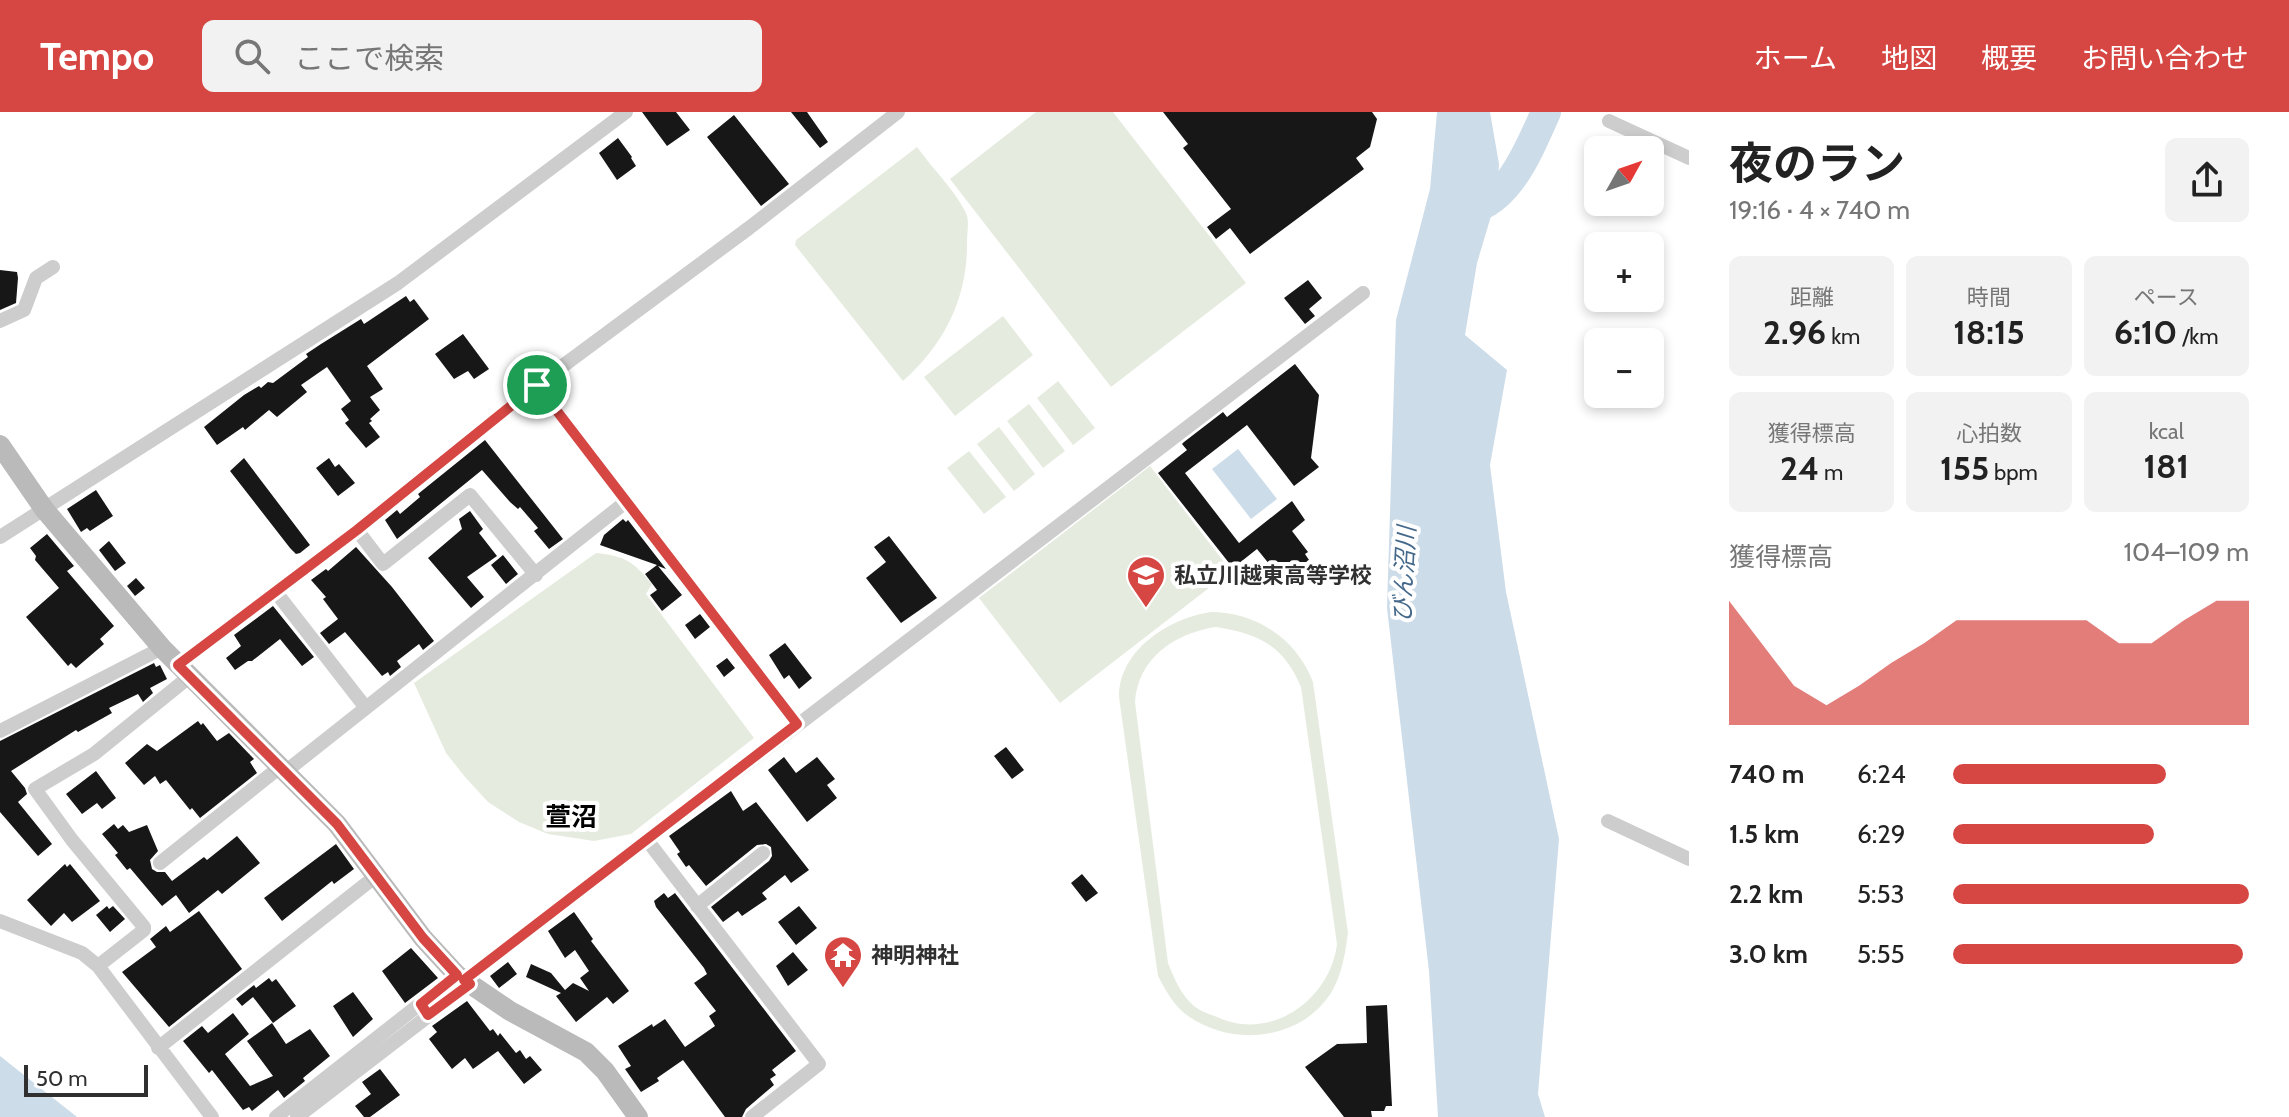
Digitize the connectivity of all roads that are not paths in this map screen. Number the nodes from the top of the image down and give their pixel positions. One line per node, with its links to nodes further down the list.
1 (626, 112): 11 (street)
2 (898, 112): 8 (street)
3 (1609, 121): 4 (street)
4 (1689, 158)
5 (53, 267): 7 (street)
6 (1363, 293): 19 (street)
7 (0, 321)
8 (537, 385): 10 (street); 12 (street)
9 (0, 445): 11 (street)
10 (627, 501): 14 (street); 19 (street)
11 (44, 509): 13 (street); 16 (street)
12 (357, 530): 14 (street); 15 (street)
13 (0, 537)
14 (536, 575): 18 (street)
15 (275, 591): 17 (street); 18 (street)
16 (162, 648): 17 (street); 20 (street)
17 (184, 671): 21 (street); 30 (street)
18 (366, 708): 21 (street)
19 (797, 724): 23 (street)
20 (0, 731)
21 (283, 770): 26 (street); 27 (street)
22 (1608, 821): 25 (street)
23 (647, 840): 28 (street); 31 (street)
24 (763, 853): 28 (street)
25 (1689, 859)
26 (160, 863)
27 (376, 876): 31 (street); 32 (street)
28 (697, 906): 38 (street)
29 (0, 921): 30 (street)
30 (98, 966): 32 (street)
31 (464, 980): 33 (street); 37 (street)
32 (158, 1048): 34 (street)
33 (311, 1098): 35 (street); 36 (street)
34 (212, 1117)
35 (276, 1117)
36 (297, 1117)
37 (638, 1117)
38 (752, 1117)

